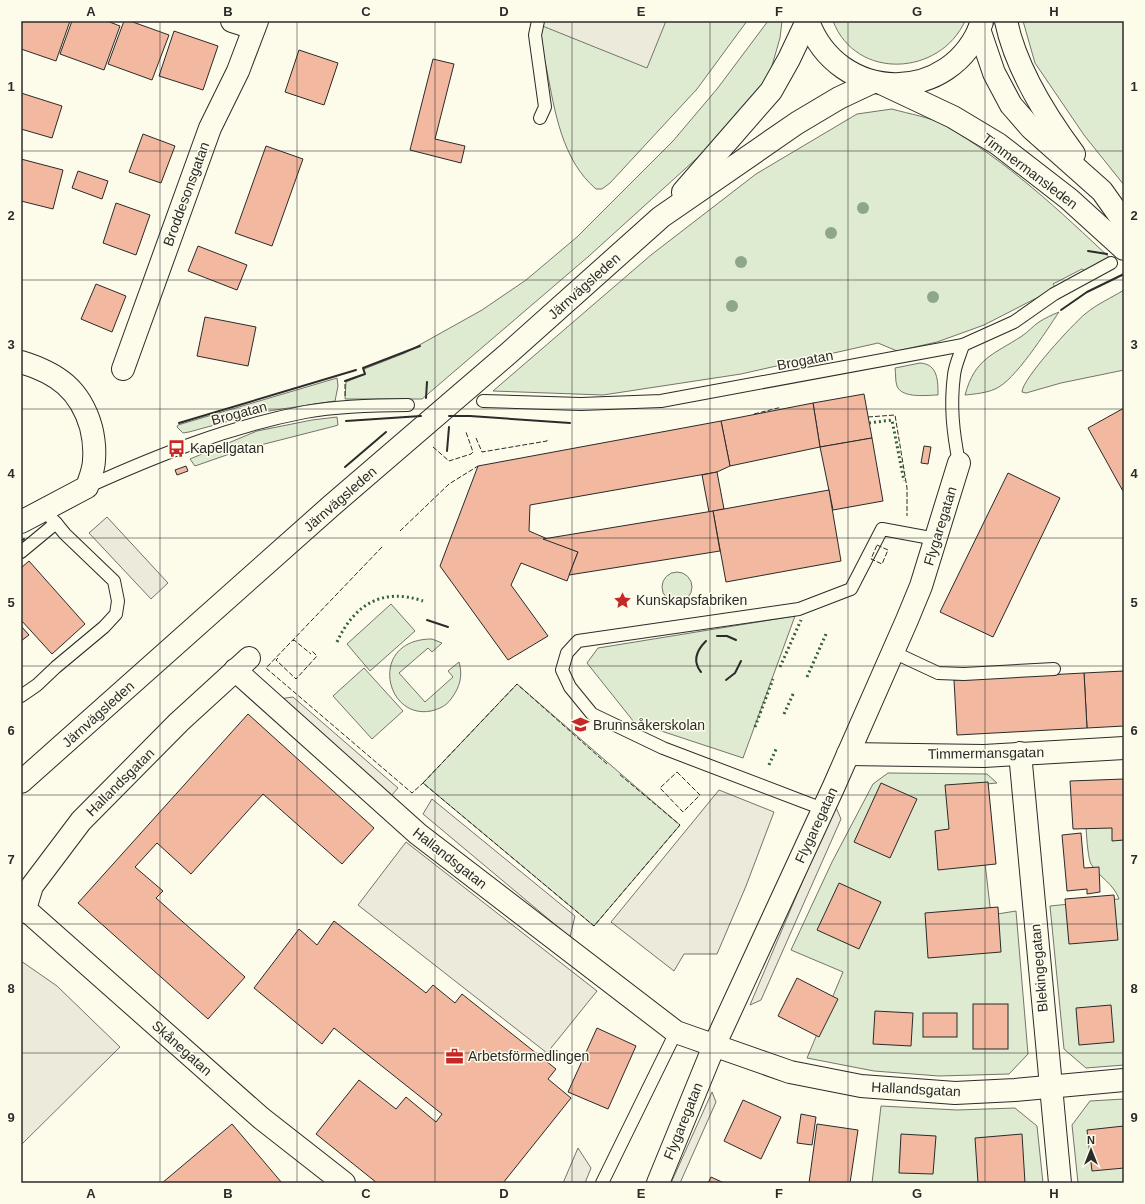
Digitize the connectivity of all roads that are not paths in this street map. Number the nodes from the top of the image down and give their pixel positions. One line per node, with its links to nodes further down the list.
1 (232, 21): 5 (main road)
2 (538, 21): 8 (lane)
3 (808, 21): 7 (main road, Timmermansleden); 10 (main road, Järnvägsleden)
4 (1006, 21): 9 (main road)
5 (255, 24): 15 (main road, Broddesonsgatan)
6 (981, 25): 7 (main road); 9 (main road, Timmermansleden)
7 (878, 83): 10 (main road, Järnvägsleden); 12 (main road, Timmermansleden)
8 (540, 118)
9 (1102, 191): 11 (main road, Timmermansleden)
10 (661, 217): 30 (main road, Järnvägsleden)
11 (1124, 222)
12 (1117, 256): 13 (lane, Brogatan)
13 (963, 345): 16 (lane, Brogatan); 18 (lane)
14 (21, 362): 19 (main road)
15 (123, 370)
16 (483, 401)
17 (408, 405): 19 (lane, Brogatan)
18 (959, 462): 22 (main road, Flygaregatan)
19 (87, 487): 20 (main road)
20 (50, 517): 21 (main road); 23 (lane); 26 (lane)
21 (21, 522)
22 (936, 539): 24 (main road, Flygaregatan); 31 (lane)
23 (21, 552)
24 (893, 652): 25 (lane); 29 (main road, Flygaregatan)
25 (1054, 669)
26 (21, 696)
27 (1124, 748): 28 (main road, Timmermansgatan)
28 (1020, 753): 29 (main road, Timmermansgatan); 36 (main road, Blekingegatan)
29 (848, 754): 31 (main road, Flygaregatan)
30 (21, 782)
31 (823, 809): 34 (main road, Flygaregatan)
32 (23, 910): 33 (main road, Hallandsgatan); 37 (main road, Skånegatan)
33 (676, 1032): 34 (main road, Hallandsgatan); 38 (lane)
34 (714, 1046): 36 (main road, Hallandsgatan); 39 (main road, Flygaregatan)
35 (1124, 1080): 36 (main road, Hallandsgatan)
36 (1050, 1087): 40 (main road, Blekingegatan)
37 (344, 1183)
38 (602, 1183)
39 (658, 1183)
40 (1060, 1183)

